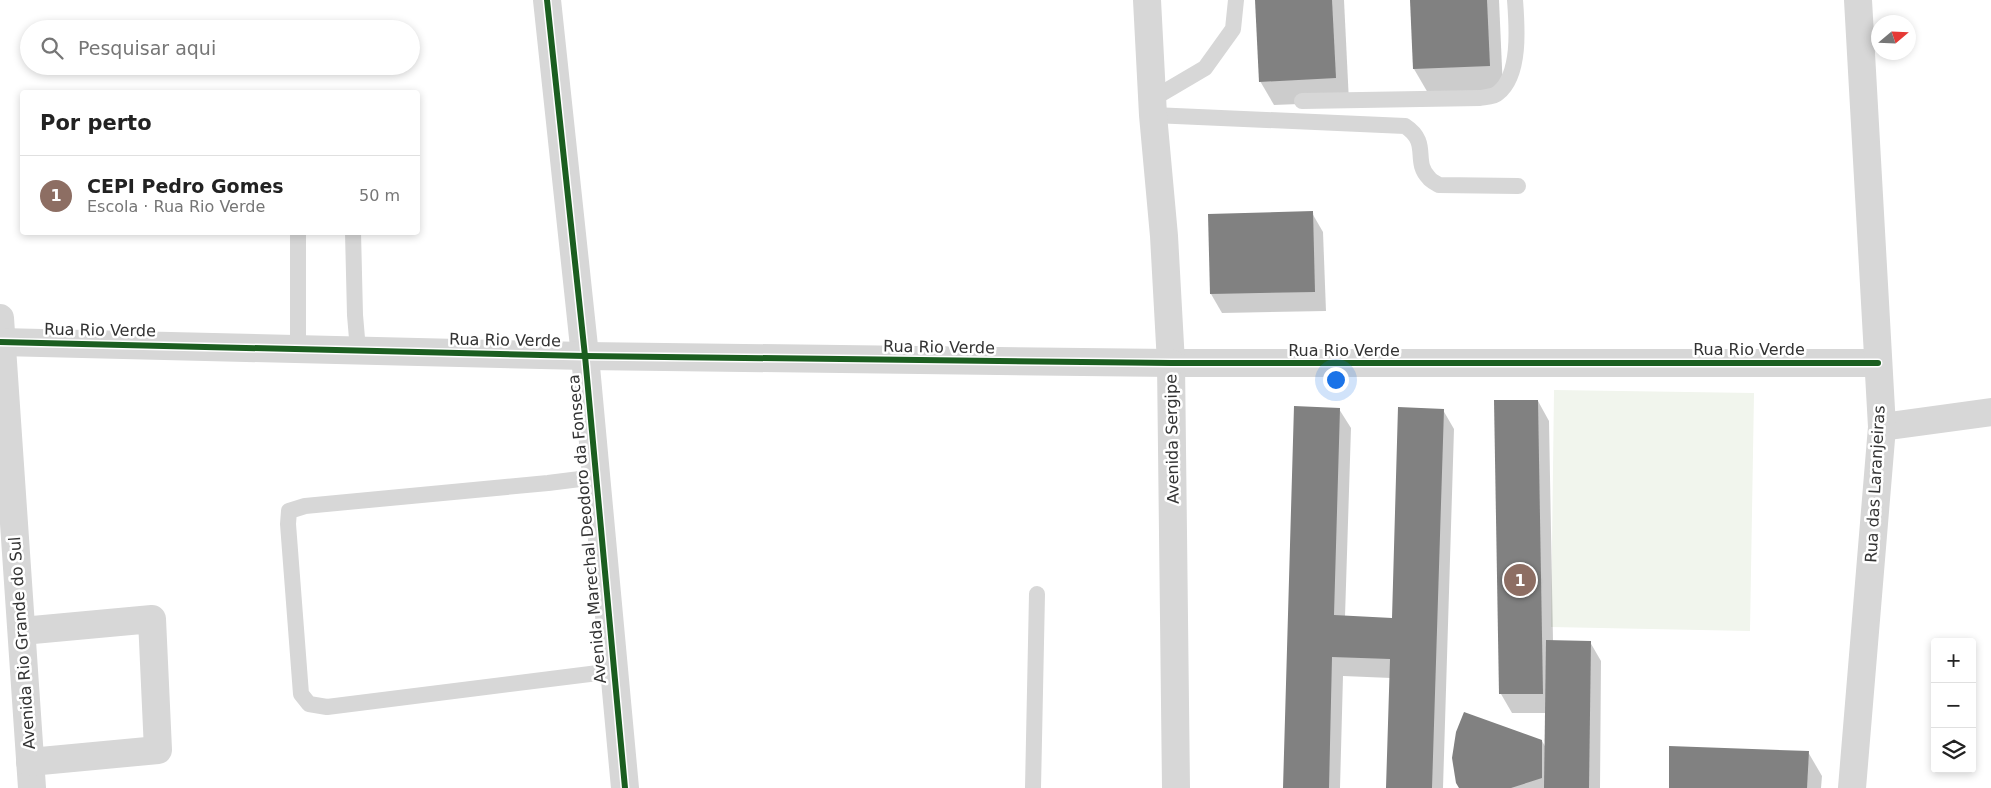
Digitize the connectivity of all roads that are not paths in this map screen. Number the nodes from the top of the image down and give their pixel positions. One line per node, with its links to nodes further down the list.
1 (547, 0): 14 (street, Avenida Marechal Deodoro da Fonseca)
2 (1147, 0): 7 (street, Avenida Sergipe)
3 (1236, 0): 7 (lane)
4 (1516, 0): 6 (lane)
5 (1858, 0): 15 (street, Rua das Laranjeiras)
6 (1302, 101)
7 (1153, 107): 8 (lane); 16 (street, Avenida Sergipe)
8 (1518, 186)
9 (298, 235): 12 (lane)
10 (353, 235): 13 (lane)
11 (1, 334): 12 (street, Rua Rio Verde); 21 (street, Avenida Rio Grande do Sul)
12 (298, 348): 13 (street, Rua Rio Verde)
13 (358, 350): 14 (street, Rua Rio Verde)
14 (585, 356): 16 (street, Rua Rio Verde); 19 (street, Avenida Marechal Deodoro da Fonseca)
15 (1878, 363): 16 (street, Rua Rio Verde); 18 (street, Rua das Laranjeiras)
16 (1170, 364): 26 (street, Avenida Sergipe)
17 (1991, 412): 18 (street)
18 (1882, 427): 27 (street, Rua das Laranjeiras)
19 (596, 477): 22 (street, Avenida Marechal Deodoro da Fonseca); 22 (lane)
20 (1037, 594): 25 (lane)
21 (22, 631): 23 (street, Avenida Rio Grande do Sul); 23 (street)
22 (614, 671): 24 (street, Avenida Marechal Deodoro da Fonseca)
23 (31, 775)
24 (625, 788)
25 (1033, 788)
26 (1176, 788)
27 (1852, 788)

